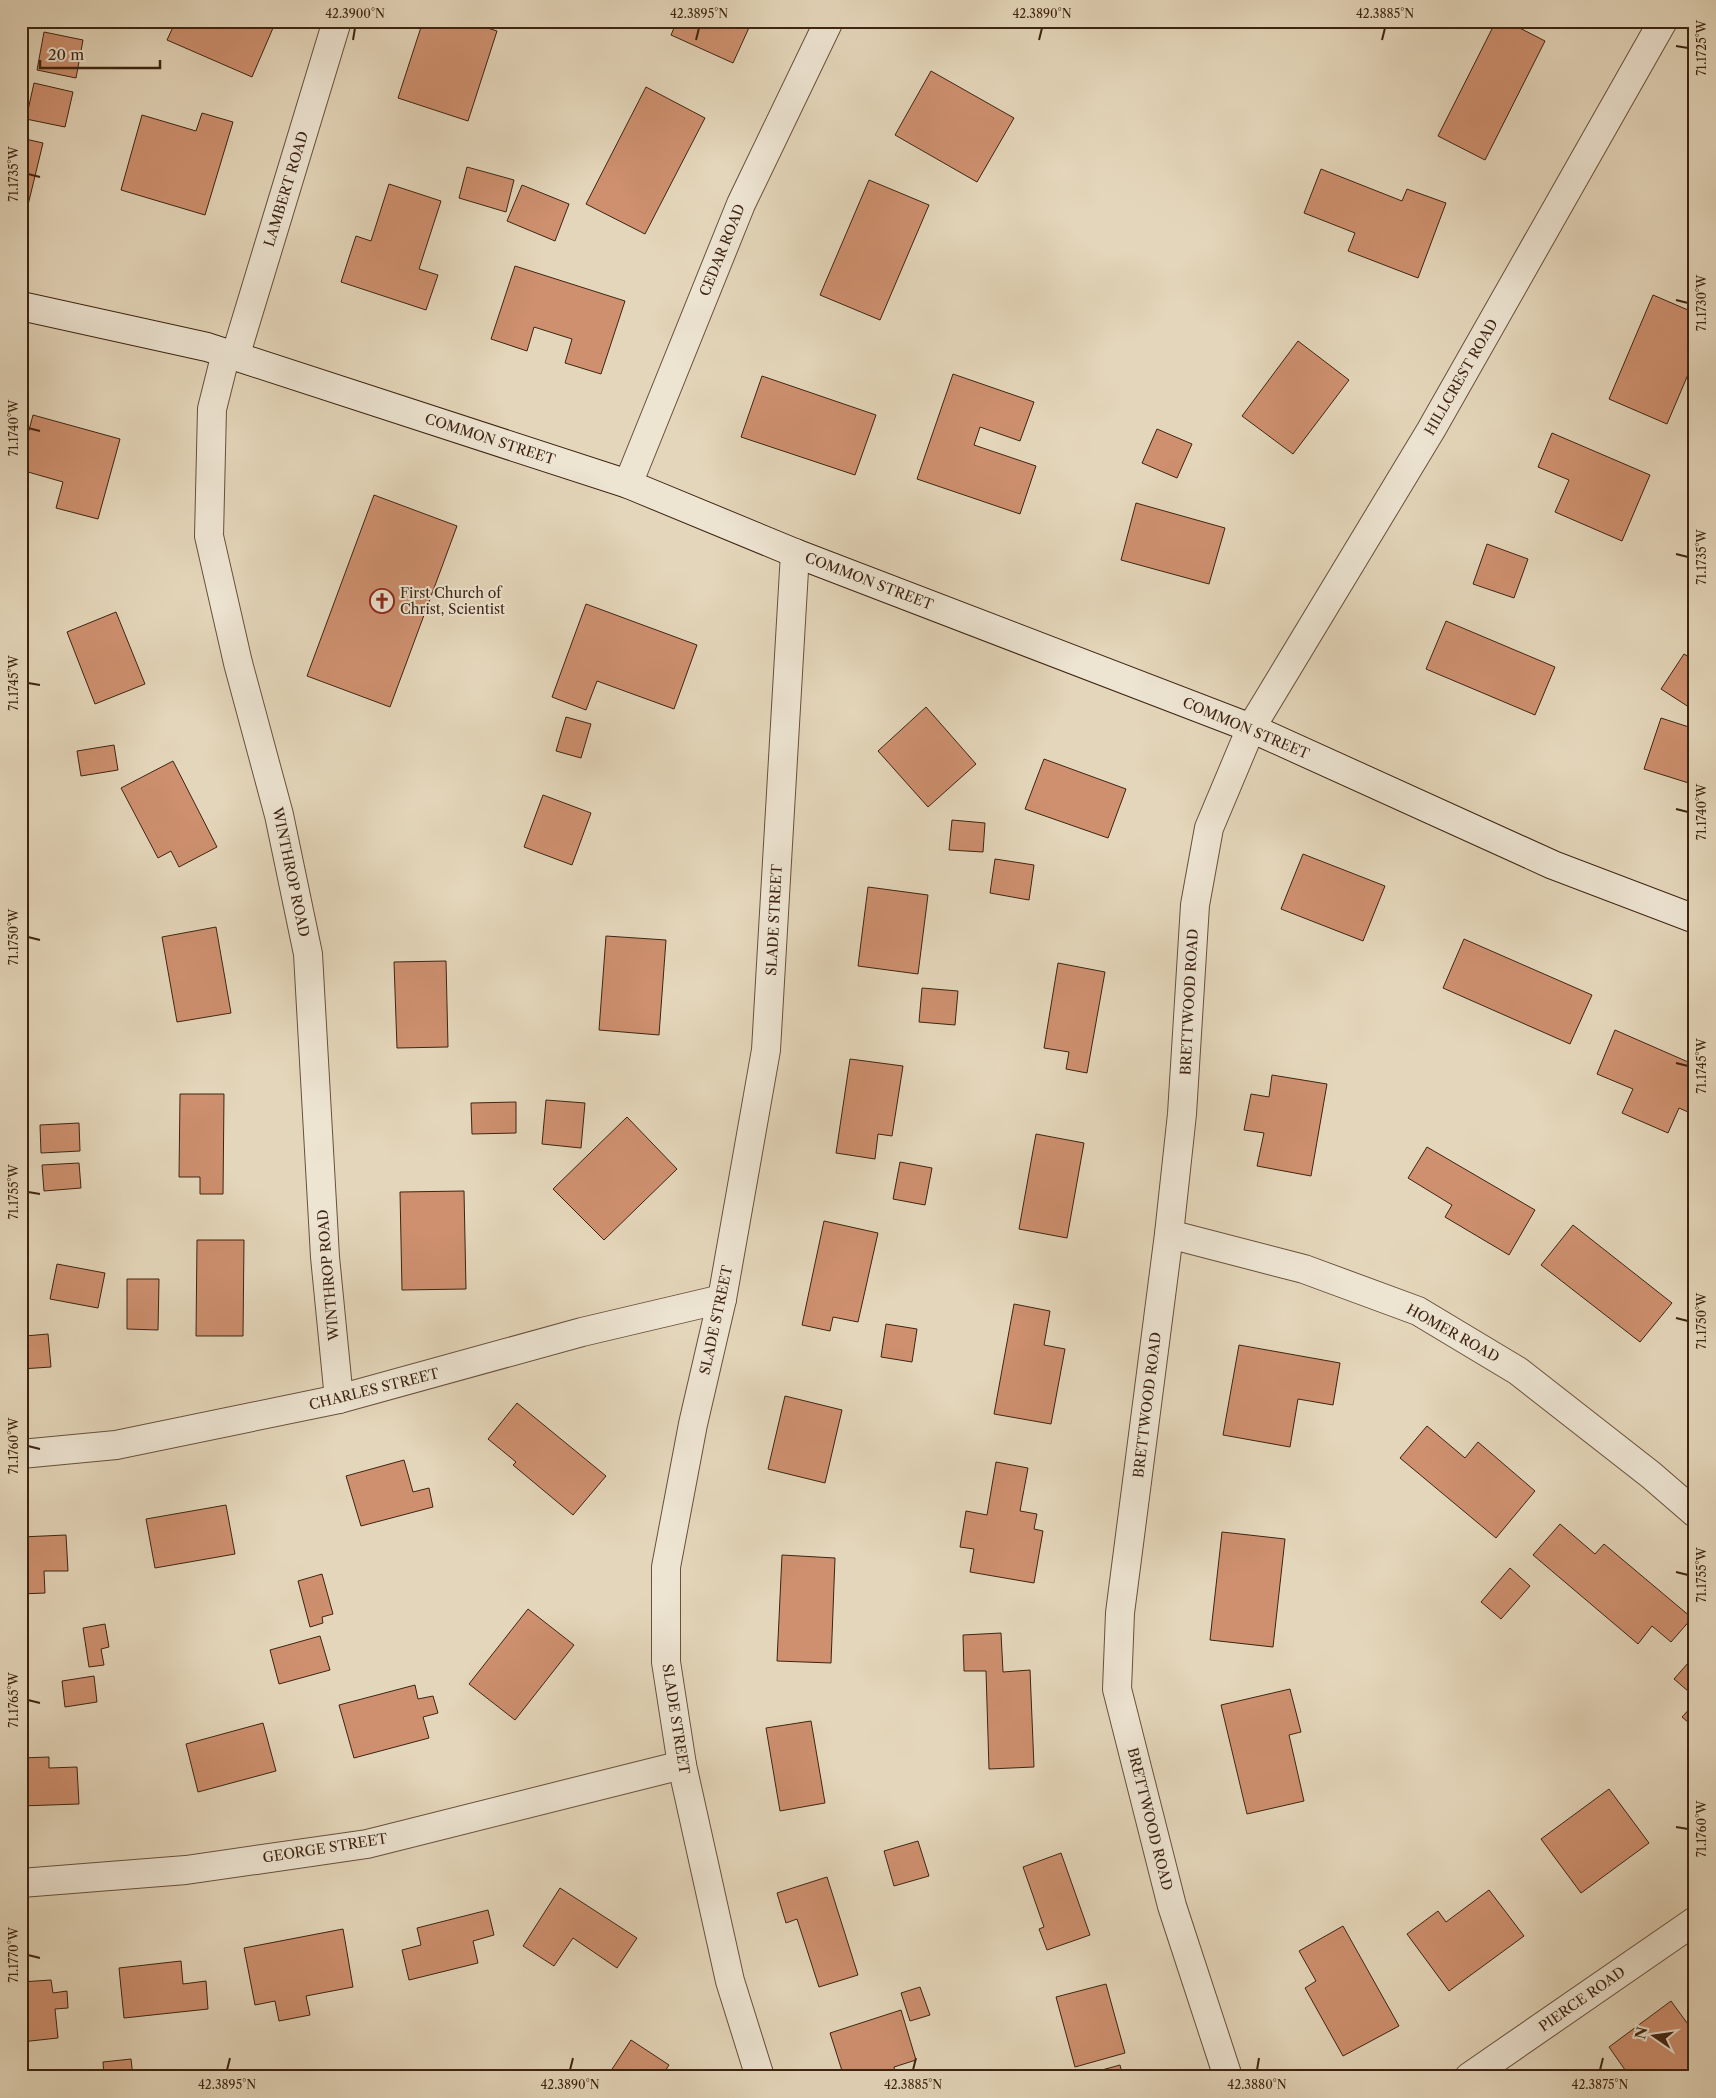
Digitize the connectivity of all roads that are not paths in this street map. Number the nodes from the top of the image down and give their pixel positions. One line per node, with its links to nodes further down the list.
1 (337, 21): 5 (street, LAMBERT ROAD)
2 (829, 21): 6 (street, CEDAR ROAD)
3 (1663, 21): 8 (street, HILLCREST ROAD)
4 (21, 306): 5 (street, COMMON STREET)
5 (230, 355): 6 (street, COMMON STREET); 12 (street, WINTHROP ROAD)
6 (628, 484): 7 (street, COMMON STREET)
7 (795, 552): 8 (street, COMMON STREET); 11 (street, SLADE STREET)
8 (1251, 728): 9 (street, COMMON STREET); 10 (street, BRETTWOOD ROAD)
9 (1695, 919)
10 (1169, 1234): 14 (street, HOMER ROAD); 19 (street, BRETTWOOD ROAD)
11 (722, 1300): 12 (street, CHARLES STREET); 15 (street, SLADE STREET)
12 (339, 1399): 13 (street, CHARLES STREET)
13 (21, 1454)
14 (1695, 1513)
15 (682, 1765): 16 (street, GEORGE STREET); 18 (street, SLADE STREET)
16 (21, 1883)
17 (1695, 1921): 20 (street, PIERCE ROAD)
18 (760, 2077)
19 (1228, 2077)
20 (1468, 2077)

